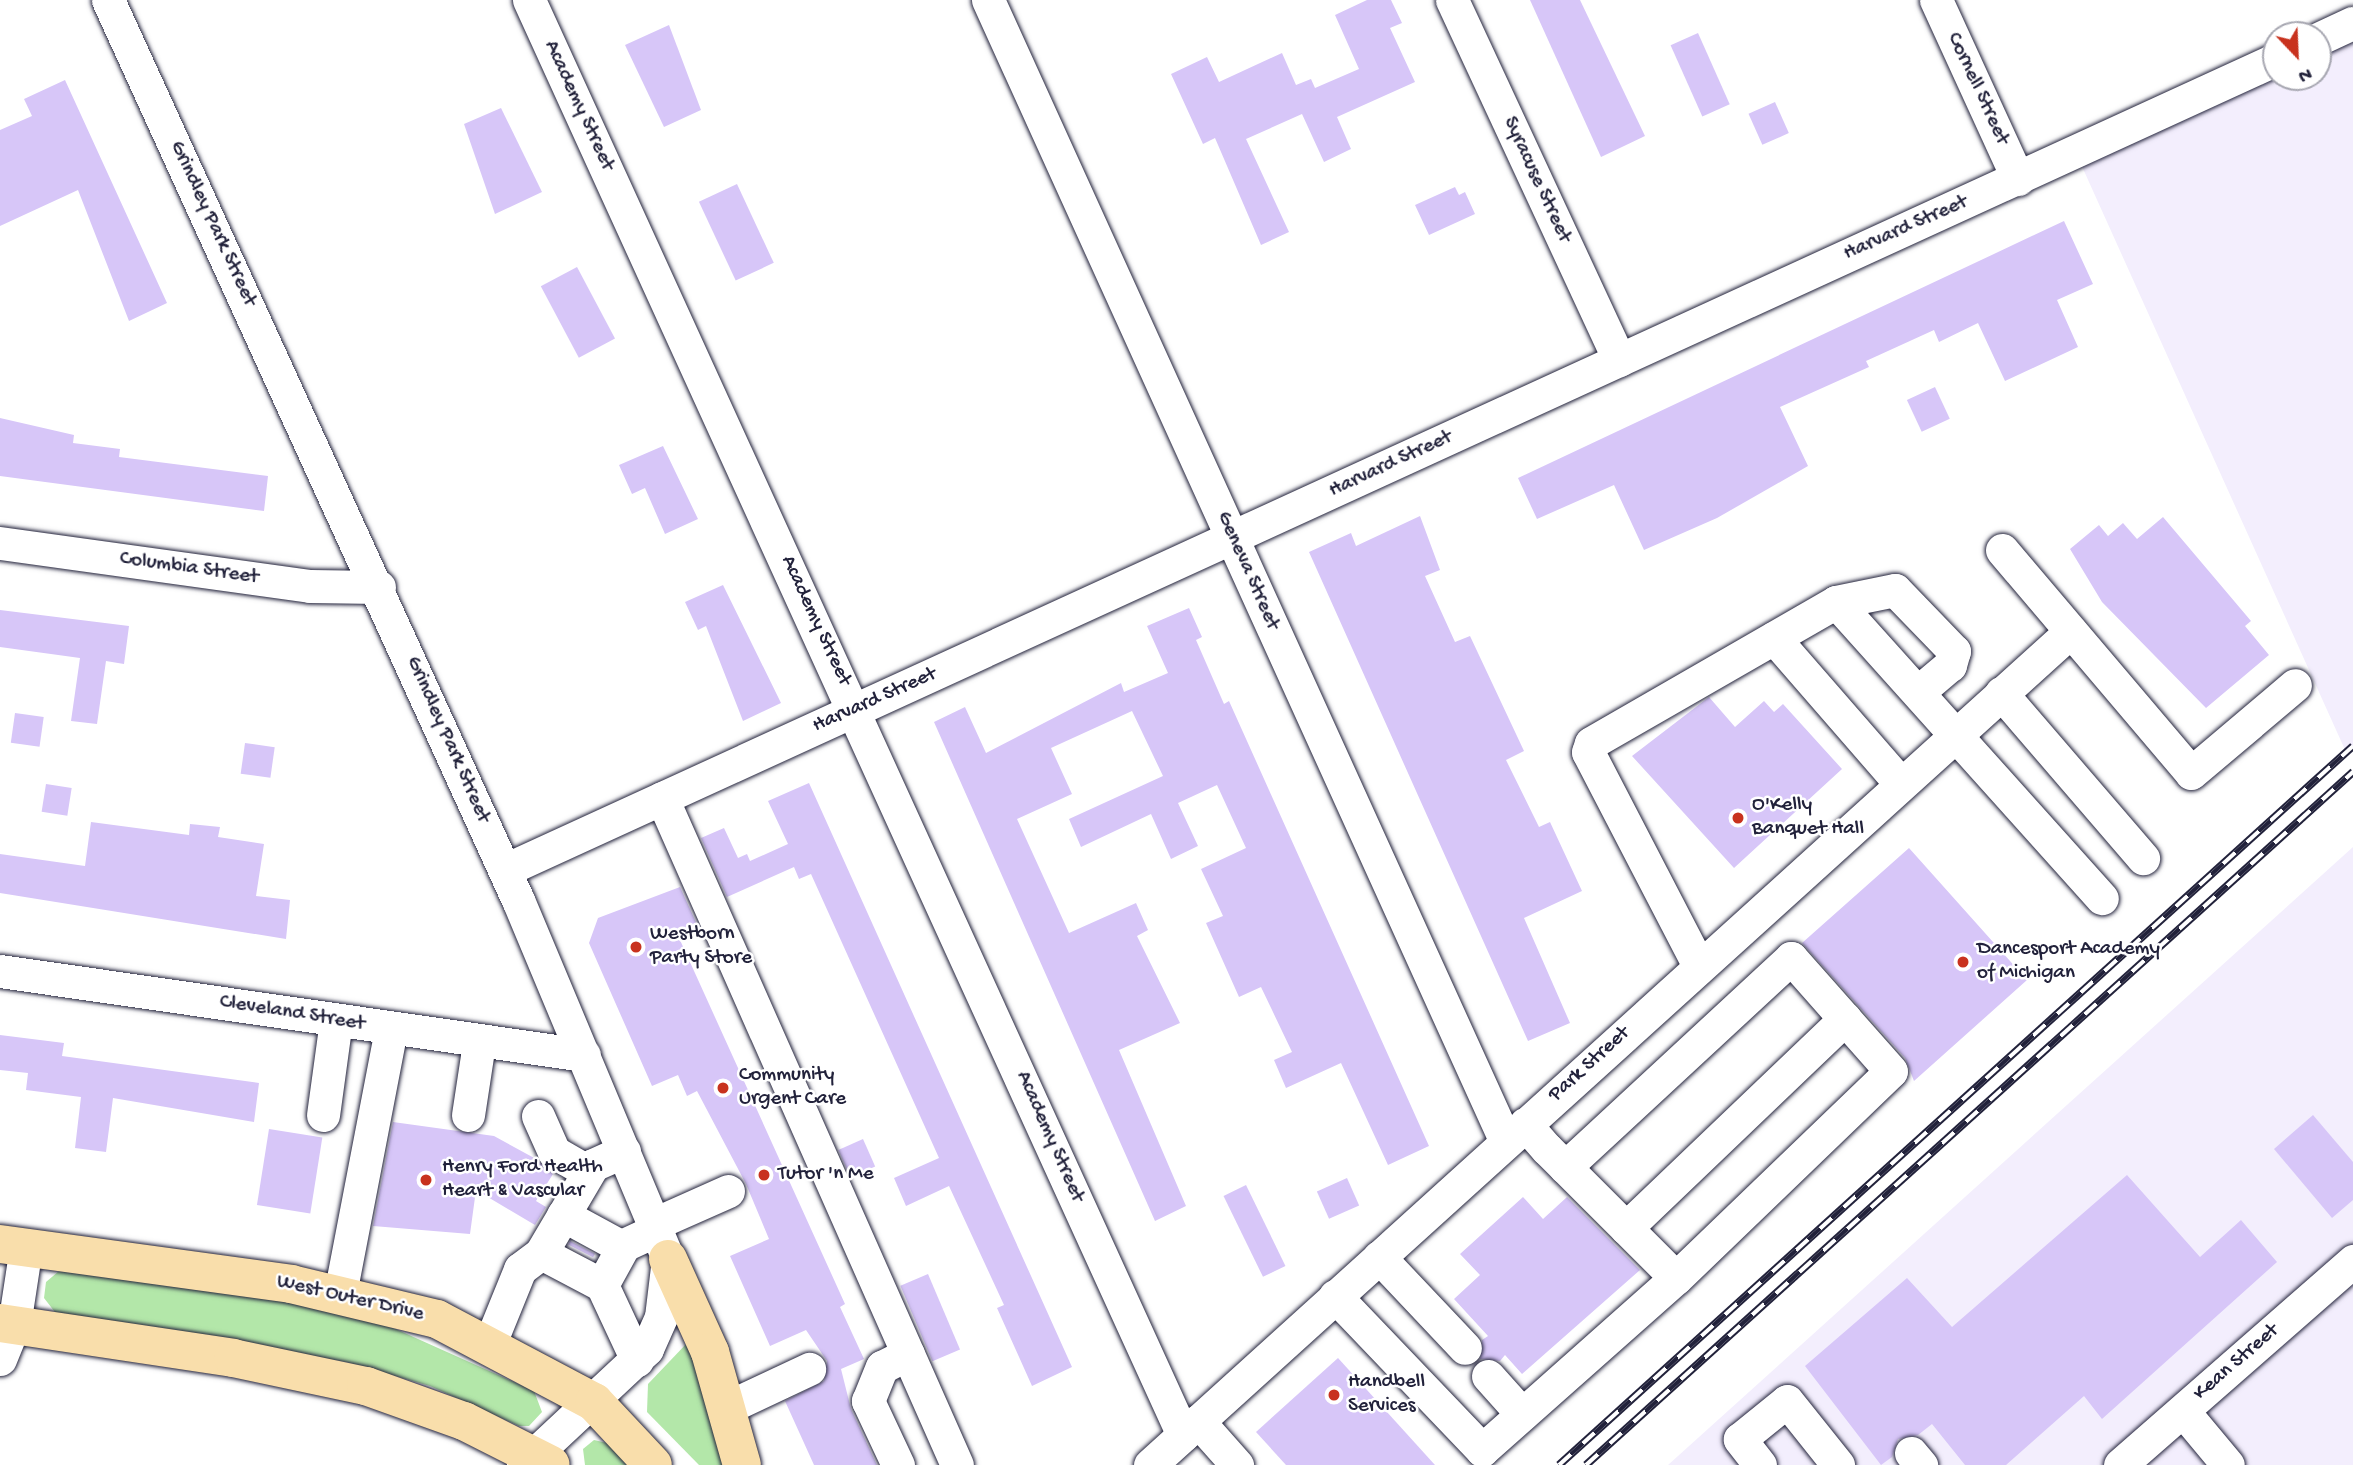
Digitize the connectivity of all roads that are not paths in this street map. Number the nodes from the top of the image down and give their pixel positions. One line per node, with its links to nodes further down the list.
1 (108, 0): 14 (street, Grindley Park Street)
2 (528, 0): 21 (street, Academy Street)
3 (988, 0): 11 (street, Geneva Street)
4 (1452, 0): 10 (street, Syracuse Street)
5 (1936, 0): 9 (street, Cornell Street)
6 (2353, 23): 7 (street)
7 (2332, 33)
8 (2262, 66): 9 (street, Harvard Street)
9 (2018, 179): 10 (street, Harvard Street)
10 (1619, 360): 11 (street, Harvard Street)
11 (1232, 537): 21 (street, Harvard Street); 38 (street, Geneva Street)
12 (0, 543): 14 (street, Columbia Street)
13 (2002, 550): 16 (street)
14 (379, 587): 26 (street, Grindley Park Street)
15 (1836, 601): 17 (street); 19 (street); 19 (street)
16 (2071, 631): 18 (street); 20 (street, Park Street)
17 (1774, 638): 23 (street); 28 (street)
18 (2295, 685)
19 (1918, 692): 22 (street)
20 (2001, 693): 22 (street, Park Street); 25 (street)
21 (856, 709): 24 (street, Harvard Street); 66 (street, Academy Street)
22 (1955, 733): 23 (street, Park Street); 27 (street)
23 (1900, 783): 28 (street, Park Street)
24 (662, 798): 26 (street, Harvard Street); 58 (street)
25 (2143, 858)
26 (505, 870): 34 (street, Grindley Park Street)
27 (2102, 898)
28 (1699, 966): 38 (street, Park Street)
29 (0, 971): 31 (street, Cleveland Street)
30 (1845, 1019): 40 (street); 44 (street); 51 (street)
31 (336, 1020): 32 (street, Cleveland Street); 35 (street)
32 (391, 1029): 33 (street, Cleveland Street); 53 (street)
33 (480, 1043): 34 (street, Cleveland Street); 36 (street)
34 (584, 1055): 39 (street, Grindley Park Street)
35 (323, 1115)
36 (468, 1115)
37 (538, 1116): 41 (street)
38 (1515, 1133): 40 (street, Geneva Street); 49 (street, Park Street)
39 (624, 1151): 41 (street); 45 (street, Grindley Park Street)
40 (1565, 1167): 44 (street, Geneva Street)
41 (588, 1172): 43 (street)
42 (728, 1191): 45 (street)
43 (563, 1215): 47 (street); 48 (street)
44 (1626, 1228): 51 (street, Geneva Street)
45 (659, 1238): 47 (street); 59 (street, Grindley Park Street); 63 (main road)
46 (13, 1245): 53 (main road, West Outer Drive); 55 (street)
47 (622, 1247): 52 (street)
48 (541, 1253): 52 (street); 56 (street)
49 (1379, 1257): 54 (street, Park Street); 57 (street)
50 (2353, 1261): 64 (street, Kean Street)
51 (1676, 1279): 65 (street)
52 (602, 1284): 59 (street)
53 (340, 1294): 56 (main road, West Outer Drive)
54 (1335, 1296): 65 (street); 66 (street, Park Street)
55 (5, 1335): 67 (main road)
56 (490, 1343): 62 (main road, West Outer Drive)
57 (1465, 1348)
58 (908, 1354): 70 (street); 71 (street)
59 (636, 1360): 62 (street, Grindley Park Street)
60 (809, 1369): 63 (street)
61 (1488, 1376): 65 (street)
62 (594, 1402): 67 (street, Grindley Park Street); 68 (main road, West Outer Drive)
63 (726, 1408): 69 (main road)
64 (2182, 1411): 76 (street, Kean Street); 77 (street)
65 (1522, 1414)
66 (1190, 1428): 72 (street, Park Street); 73 (street, Academy Street)
67 (536, 1462)
68 (653, 1465)
69 (742, 1465)
70 (898, 1465)
71 (957, 1465)
72 (1150, 1465)
73 (1237, 1465)
74 (1760, 1465): 75 (street)
75 (1838, 1465)
76 (2120, 1465)
77 (2228, 1465)

